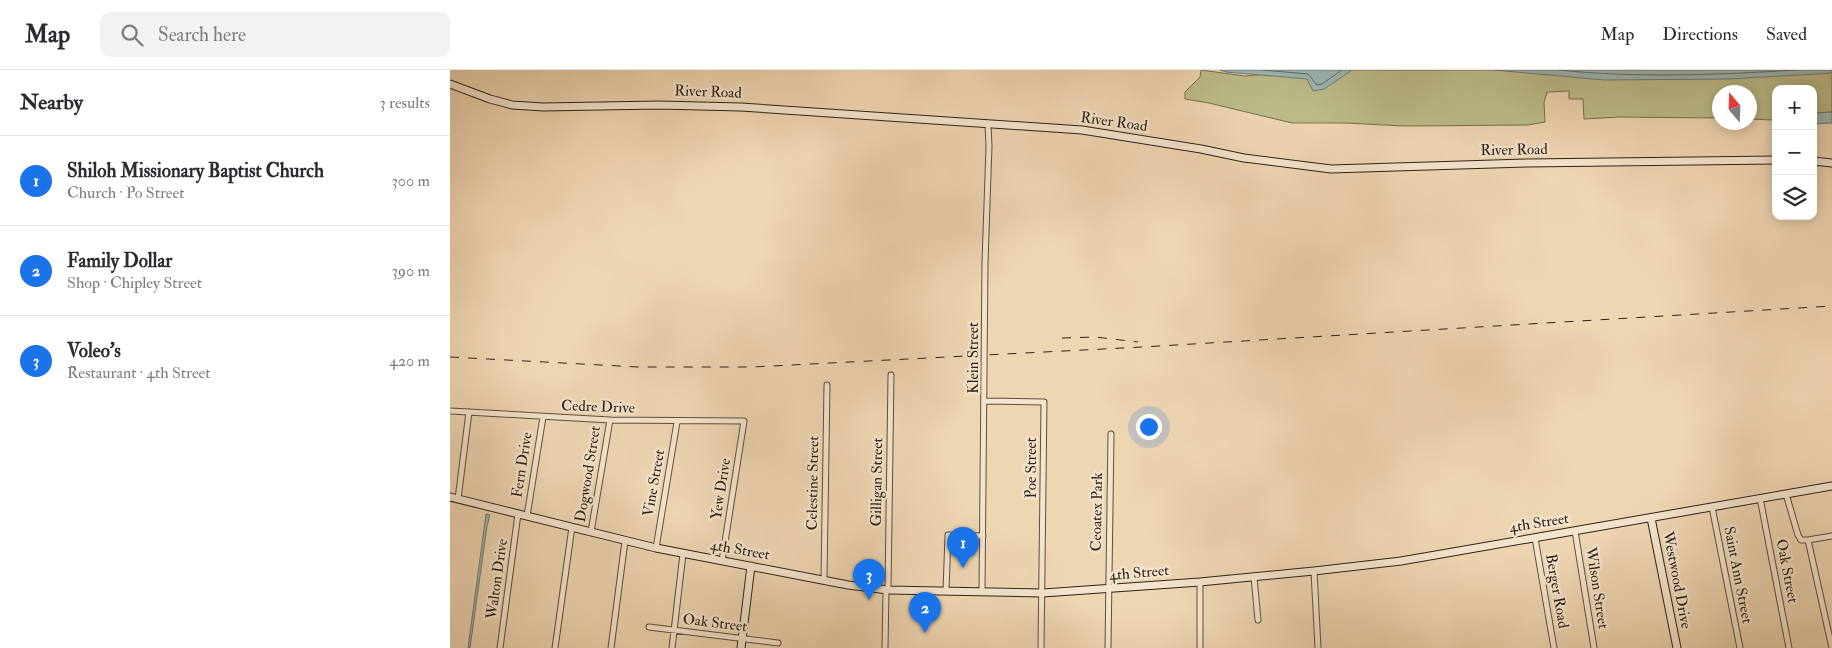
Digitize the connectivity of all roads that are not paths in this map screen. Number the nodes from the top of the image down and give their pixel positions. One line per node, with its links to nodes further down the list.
1 (450, 84): 2 (main road, River Road)
2 (988, 125): 3 (main road, River Road); 8 (street, Klein Street)
3 (1772, 160)
4 (1817, 161): 5 (main road)
5 (1832, 163)
6 (891, 375): 42 (street, Gilligan Street)
7 (827, 386): 39 (street, Celestine Street)
8 (985, 402): 28 (street, Klein Street); 45 (street, Poe Street)
9 (450, 411): 10 (street, Cedre Drive)
10 (469, 412): 11 (street, Cedre Drive); 20 (street)
11 (543, 417): 12 (street, Cedre Drive); 23 (street, Fern Drive)
12 (610, 420): 14 (street, Cedre Drive); 27 (street, Dogwood Street)
13 (744, 421): 14 (street, Cedre Drive); 35 (street, Yew Drive)
14 (677, 422): 33 (street, Vine Street)
15 (1111, 434): 41 (street, Ceoatex Park)
16 (1832, 486): 17 (main road, 4th Street)
17 (1786, 494): 19 (main road, 4th Street); 31 (street)
18 (450, 497): 20 (main road, 4th Street)
19 (1760, 498): 21 (main road, 4th Street); 65 (street, Oak Street)
20 (458, 499): 22 (main road, 4th Street)
21 (1712, 507): 24 (main road, 4th Street); 64 (street, Saint Ann Street)
22 (518, 514): 23 (main road, 4th Street); 51 (street, Walton Drive)
23 (526, 516): 25 (main road, 4th Street)
24 (1651, 518): 26 (main road, 4th Street); 63 (main road, Westwood Drive)
25 (572, 527): 27 (main road, 4th Street); 52 (street)
26 (1575, 531): 30 (main road, 4th Street); 62 (street, Wilson Street)
27 (592, 532): 32 (main road, 4th Street)
28 (983, 536): 43 (street); 44 (street, Klein Street)
29 (1832, 536): 31 (street)
30 (1535, 538): 37 (main road, 4th Street); 61 (street, Berger Road)
31 (1808, 540): 66 (street)
32 (625, 541): 33 (main road, 4th Street); 53 (street)
33 (656, 548): 34 (main road, 4th Street)
34 (683, 554): 35 (main road, 4th Street); 48 (street)
35 (722, 560): 36 (main road, 4th Street)
36 (751, 566): 39 (main road, 4th Street); 49 (main road)
37 (1314, 571): 38 (main road, 4th Street); 60 (street)
38 (1254, 577): 40 (main road, 4th Street); 46 (street)
39 (824, 580): 42 (main road, 4th Street)
40 (1200, 582): 41 (main road, 4th Street); 59 (street)
41 (1108, 589): 45 (main road, 4th Street); 58 (street, Ceoatex Park)
42 (887, 590): 43 (main road, 4th Street); 56 (street, Gilligan Street)
43 (946, 591): 44 (main road, 4th Street)
44 (982, 592): 45 (main road, 4th Street)
45 (1043, 593): 57 (street)
46 (1258, 620)
47 (649, 626): 48 (street, Oak Street)
48 (674, 630): 49 (street, Oak Street); 54 (street)
49 (742, 639): 50 (street, Oak Street); 55 (main road)
50 (778, 643)
51 (500, 648)
52 (555, 648)
53 (611, 648)
54 (672, 648)
55 (741, 648)
56 (885, 648)
57 (1041, 648)
58 (1108, 648)
59 (1200, 648)
60 (1318, 648)
61 (1554, 648)
62 (1594, 648)
63 (1676, 648)
64 (1740, 648)
65 (1789, 648)
66 (1832, 648)

